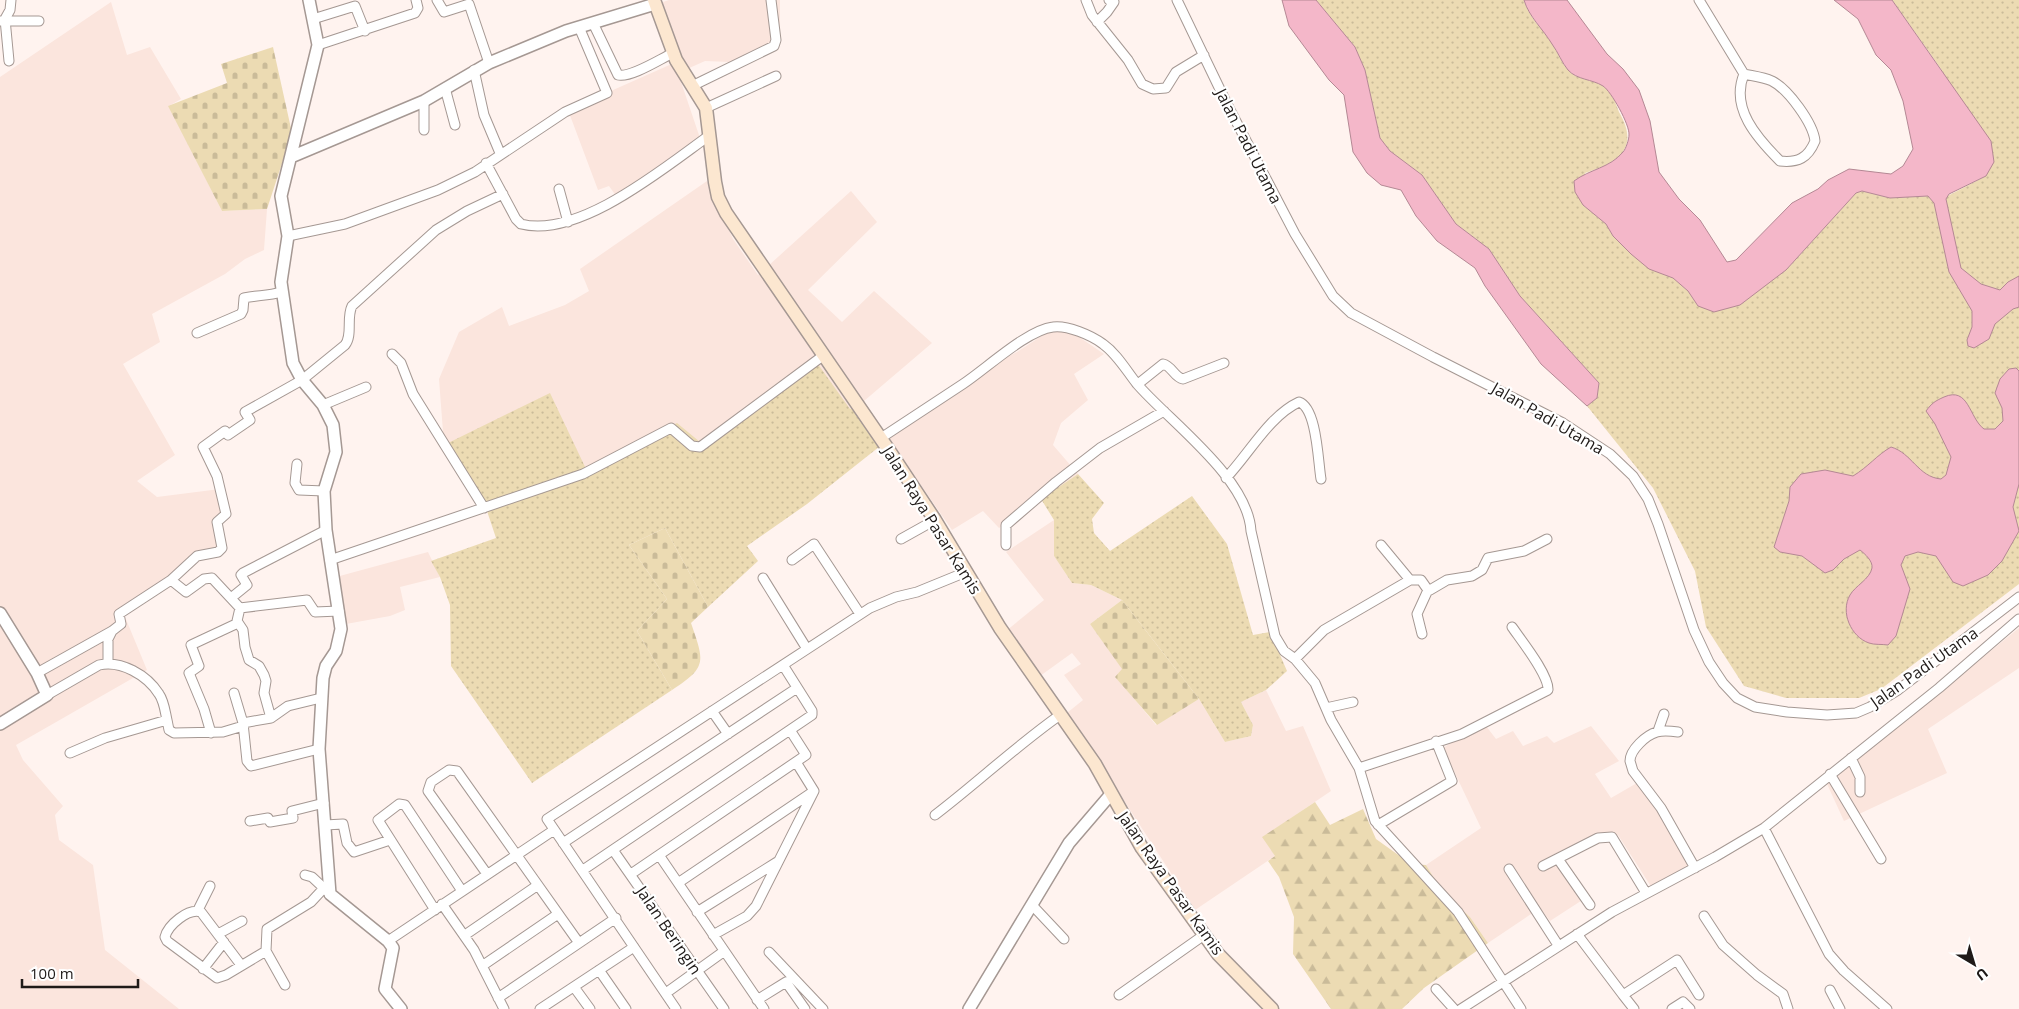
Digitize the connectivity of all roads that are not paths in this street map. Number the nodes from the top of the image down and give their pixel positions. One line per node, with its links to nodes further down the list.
1 (11, 0): 12 (street)
2 (309, 0): 11 (street)
3 (416, 0): 17 (street)
4 (437, 0): 22 (street)
5 (771, 0): 26 (street)
6 (1086, 0): 14 (street)
7 (1176, 0): 20 (street, Jalan Padi Utama)
8 (1699, 0): 24 (street)
9 (1114, 1): 14 (street)
10 (655, 2): 15 (street); 19 (main road, Jalan Raya Pasar Kamis)
11 (313, 19): 17 (street); 18 (street)
12 (3, 21): 13 (street); 21 (street)
13 (39, 21)
14 (1097, 22): 20 (street)
15 (593, 23): 16 (street); 19 (street)
16 (579, 27): 22 (street); 33 (street)
17 (365, 31): 18 (street)
18 (318, 45): 34 (street)
19 (673, 53): 26 (main road, Jalan Raya Pasar Kamis)
20 (1204, 55): 69 (street, Jalan Padi Utama)
21 (9, 61)
22 (489, 63): 23 (street)
23 (474, 70): 27 (street); 33 (street)
24 (1744, 74): 24 (street)
25 (776, 76): 29 (street)
26 (692, 86): 29 (main road, Jalan Raya Pasar Kamis)
27 (445, 88): 28 (street); 30 (street)
28 (424, 101): 31 (street); 34 (street)
29 (706, 108): 32 (main road, Jalan Raya Pasar Kamis)
30 (455, 124)
31 (424, 130)
32 (710, 135): 38 (street); 43 (main road, Jalan Raya Pasar Kamis)
33 (500, 153): 35 (street)
34 (291, 157): 39 (street)
35 (486, 163): 37 (street); 39 (street)
36 (559, 189): 38 (street)
37 (502, 194): 38 (street); 45 (street)
38 (568, 222)
39 (288, 236): 40 (street)
40 (281, 292): 41 (street); 45 (street)
41 (197, 334)
42 (392, 354): 55 (street)
43 (824, 356): 50 (main road, Jalan Raya Pasar Kamis); 55 (street)
44 (1224, 363): 46 (street)
45 (302, 380): 48 (street); 66 (street)
46 (1138, 384): 49 (street); 50 (street)
47 (366, 387): 48 (street)
48 (323, 405): 54 (street)
49 (1164, 411): 52 (street); 61 (street)
50 (881, 438): 56 (main road, Jalan Raya Pasar Kamis)
51 (297, 464): 54 (street)
52 (1226, 478): 53 (street); 81 (street)
53 (1321, 479)
54 (324, 491): 57 (street)
55 (484, 508): 62 (street)
56 (935, 520): 58 (street); 64 (main road, Jalan Raya Pasar Kamis)
57 (326, 530): 62 (street); 70 (street)
58 (901, 539)
59 (1546, 539): 68 (street)
60 (1381, 545): 67 (street)
61 (1006, 546)
62 (330, 560): 72 (street)
63 (792, 560): 74 (street)
64 (966, 572): 74 (street); 93 (main road, Jalan Raya Pasar Kamis)
65 (763, 578): 80 (street)
66 (171, 580): 70 (street); 78 (street)
67 (1410, 580): 68 (street); 81 (street)
68 (1428, 590): 79 (street)
69 (2019, 597)
70 (231, 598): 71 (street)
71 (240, 608): 72 (street); 76 (street)
72 (339, 611): 88 (street)
73 (0, 613): 84 (street)
74 (860, 614): 80 (street)
75 (2019, 619): 106 (street)
76 (238, 623): 94 (street); 101 (street)
77 (1512, 627): 103 (street)
78 (112, 631): 82 (street); 84 (street)
79 (1422, 634)
80 (807, 649): 83 (street)
81 (1296, 659): 90 (street)
82 (108, 663): 87 (street); 95 (street)
83 (783, 664): 85 (street); 91 (street)
84 (37, 673): 87 (street)
85 (797, 688): 98 (street); 102 (street)
86 (234, 693): 97 (street)
87 (47, 695): 96 (street)
88 (321, 698): 94 (street); 104 (street)
89 (1353, 702): 90 (street)
90 (1326, 708): 108 (street)
91 (712, 711): 102 (street); 119 (street)
92 (1664, 714): 99 (street)
93 (1060, 715): 112 (main road, Jalan Raya Pasar Kamis); 114 (street)
94 (271, 718): 97 (street)
95 (167, 720): 101 (street); 105 (street)
96 (0, 724)
97 (243, 725): 101 (street); 104 (street)
98 (790, 730): 107 (street); 122 (street)
99 (1658, 731): 100 (street); 129 (street)
100 (1678, 732)
101 (211, 733)
102 (728, 734): 121 (street)
103 (1436, 741): 108 (street); 117 (street)
104 (319, 749): 113 (street)
105 (70, 753)
106 (1851, 758): 109 (street); 111 (street)
107 (796, 762): 110 (street); 124 (street)
108 (1359, 768): 117 (street)
109 (1830, 774): 118 (street); 126 (street)
110 (814, 791): 127 (street); 135 (street)
111 (1860, 792)
112 (1111, 794): 142 (street); 150 (main road, Jalan Raya Pasar Kamis)
113 (324, 803): 115 (street); 116 (street)
114 (935, 816)
115 (250, 822)
116 (325, 825): 120 (street); 138 (street)
117 (1378, 825): 168 (street)
118 (1764, 828): 129 (street); 199 (street)
119 (554, 830): 121 (street); 123 (street)
120 (390, 840): 139 (street); 143 (street)
121 (563, 843): 131 (street)
122 (613, 850): 131 (street); 133 (street, Jalan Beringin)
123 (516, 854): 132 (street); 132 (street); 136 (street)
124 (660, 855): 133 (street); 135 (street)
125 (1558, 859): 128 (street); 140 (street); 141 (street)
126 (1881, 860)
127 (778, 862): 145 (street); 152 (street)
128 (1543, 866)
129 (1695, 868): 140 (street)
130 (1509, 869): 158 (street)
131 (583, 870): 148 (street)
132 (487, 874): 139 (street)
133 (631, 874): 167 (street, Jalan Beringin)
134 (305, 875): 138 (street)
135 (678, 883): 145 (street)
136 (538, 885): 146 (street); 153 (street)
137 (210, 886): 144 (street)
138 (327, 891): 156 (street); 160 (street)
139 (462, 891): 143 (street)
140 (1646, 893): 151 (street)
141 (1590, 904)
142 (1032, 905): 155 (street); 189 (street)
143 (438, 907): 153 (street); 156 (street)
144 (198, 910): 154 (street); 165 (street)
145 (697, 912): 152 (street)
146 (558, 914): 157 (street); 164 (street)
147 (1704, 916): 197 (street)
148 (616, 918): 157 (street); 159 (street)
149 (242, 920): 154 (street)
150 (1204, 934): 175 (street); 190 (main road, Jalan Raya Pasar Kamis)
151 (1576, 934): 158 (street); 176 (street)
152 (713, 935): 161 (street)
153 (465, 936): 164 (street)
154 (221, 938): 163 (street); 165 (street)
155 (1064, 939)
156 (388, 941): 179 (street)
157 (579, 943): 177 (street)
158 (1558, 945): 168 (street)
159 (634, 947): 166 (street); 173 (street)
160 (266, 951): 163 (street); 169 (street)
161 (723, 952): 167 (street); 178 (street)
162 (770, 952): 188 (street)
163 (241, 965): 165 (street)
164 (482, 966): 177 (street)
165 (203, 969)
166 (599, 970): 170 (street); 183 (street)
167 (696, 971): 173 (street); 185 (street, Jalan Beringin)
168 (1503, 982): 192 (street); 193 (street)
169 (285, 985)
170 (574, 987): 181 (street); 182 (street)
171 (1436, 989): 191 (street)
172 (1830, 990): 198 (street)
173 (666, 993): 184 (street)
174 (1699, 994): 176 (street)
175 (1119, 995)
176 (1623, 995): 194 (street)
177 (498, 998): 180 (street)
178 (757, 1000): 186 (street); 187 (street)
179 (401, 1009)
180 (504, 1009)
181 (540, 1009)
182 (590, 1009)
183 (626, 1009)
184 (676, 1009)
185 (724, 1009)
186 (764, 1009)
187 (805, 1009)
188 (824, 1009)
189 (969, 1009)
190 (1272, 1009)
191 (1454, 1009)
192 (1461, 1009)
193 (1521, 1009)
194 (1634, 1009)
195 (1672, 1009): 196 (street)
196 (1690, 1009)
197 (1788, 1009)
198 (1840, 1009)
199 (1888, 1009)

